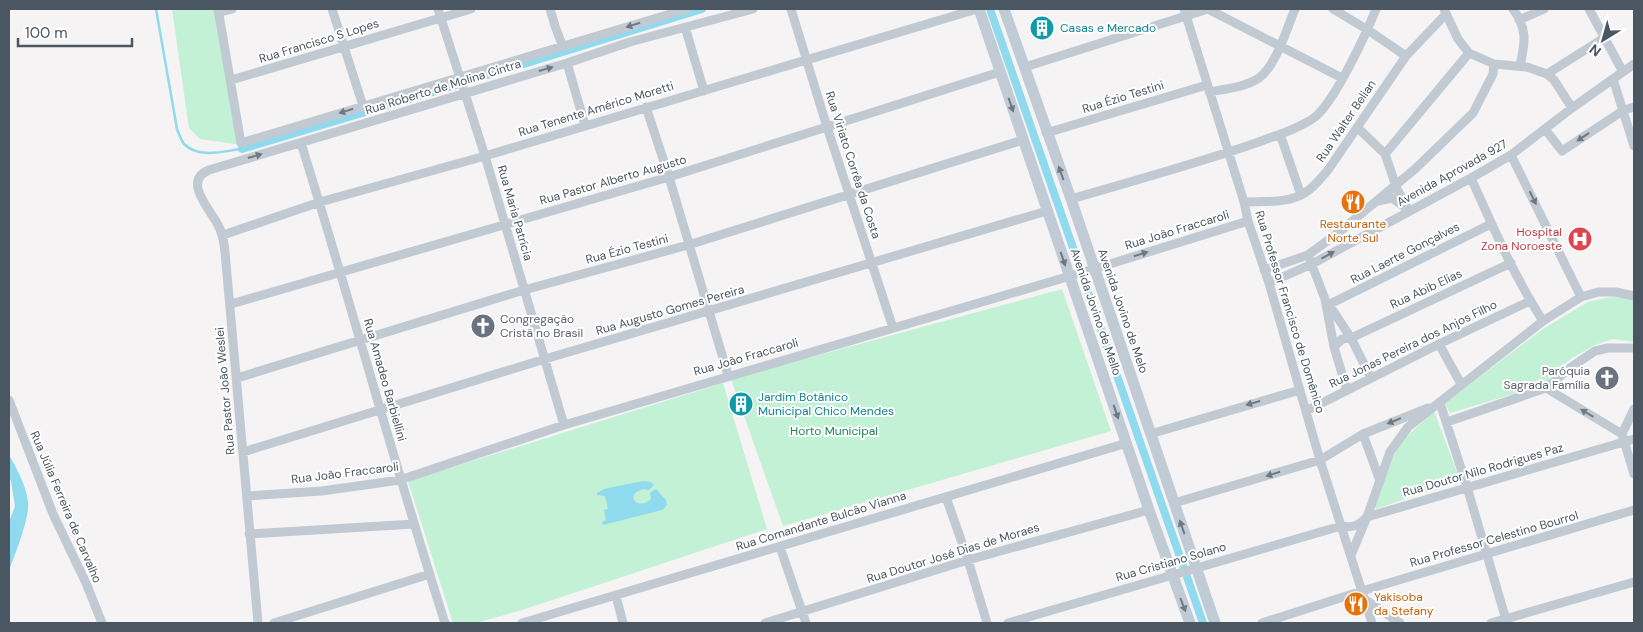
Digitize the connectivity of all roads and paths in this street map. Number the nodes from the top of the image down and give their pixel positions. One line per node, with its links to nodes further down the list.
1 (232, 9): 17 (street)
2 (332, 9): 26 (street)
3 (471, 9): 20 (street, Rua Francisco S Lopes)
4 (550, 9): 27 (street)
5 (682, 9): 27 (street, Rua Roberto de Molina Cintra, one-way to 27)
6 (753, 9): 22 (street, Rua Roberto de Molina Cintra)
7 (792, 9): 30 (street, Rua Viriato Corrêa da Costa)
8 (978, 9): 30 (street, Rua Tenente Américo Moretti); 36 (main road, Avenida Jovino de Mello)
9 (1004, 9): 35 (main road, Avenida Jovino de Melo)
10 (1208, 9): 19 (street); 25 (street)
11 (1295, 9): 25 (street, Rua Ézio Testini)
12 (1333, 9): 23 (street)
13 (1376, 9): 23 (street)
14 (1513, 9): 21 (street)
15 (1544, 9): 21 (street)
16 (1591, 9): 24 (street)
17 (218, 11): 41 (street)
18 (1445, 11): 28 (street); 29 (street, Rua Walter Belian)
19 (1185, 12): 35 (street); 43 (street, Rua Professor Francisco de Domênico)
20 (439, 13): 26 (street, Rua Francisco S Lopes); 42 (street, Rua Maria Patrícia)
21 (1519, 20): 34 (street)
22 (685, 28): 31 (street, Rua Roberto de Molina Cintra); 44 (street)
23 (1368, 30): 29 (street); 39 (street)
24 (1604, 38): 37 (street); 38 (street)
25 (1280, 45): 39 (street); 43 (street, Rua Ézio Testini)
26 (344, 47): 41 (street, Rua Francisco S Lopes); 45 (street)
27 (564, 47): 42 (street, Rua Roberto de Molina Cintra)
28 (1469, 53): 32 (street); 60 (street)
29 (1406, 56): 52 (street, Rua Walter Belian)
30 (807, 60): 44 (street, Rua Tenente Américo Moretti); 51 (street, Rua Viriato Corrêa da Costa)
31 (567, 63): 42 (street, Rua Roberto de Molina Cintra, one-way to 31); 50 (street)
32 (1494, 64): 34 (street); 66 (street)
33 (1634, 64): 37 (street, Avenida Aprovada 927)
34 (1520, 66): 38 (street)
35 (1025, 68): 54 (main road, Avenida Jovino de Melo)
36 (1000, 72): 51 (street, Rua Pastor Alberto Augusto); 56 (main road, Avenida Jovino de Mello, one-way to 56)
37 (1623, 72): 40 (street, Avenida Aprovada 927)
38 (1547, 74): 48 (street)
39 (1342, 78): 55 (street)
40 (1613, 78): 48 (street, Avenida Aprovada 927); 49 (street)
41 (231, 80): 45 (street, Rua Roberto de Molina Cintra, one-way to 41)
42 (463, 85): 45 (street, Rua Roberto de Molina Cintra); 57 (street, Rua Roberto de Molina Cintra); 62 (street, Rua Maria Patrícia)
43 (1208, 88): 54 (street, Rua Ézio Testini); 59 (street, Rua Professor Francisco de Domênico)
44 (704, 91): 46 (street, Rua Tenente Américo Moretti)
45 (363, 106)
46 (646, 107): 50 (street, Rua Tenente Américo Moretti); 64 (street)
47 (1634, 107): 49 (street)
48 (1572, 108): 53 (street, Avenida Aprovada 927)
49 (1624, 110): 53 (street, one-way to 53); 58 (street)
50 (584, 125): 62 (street, Rua Tenente Américo Moretti)
51 (827, 126): 64 (street, Rua Pastor Alberto Augusto); 67 (street, Rua Viriato Corrêa da Costa)
52 (1358, 128): 60 (street); 68 (street, Rua Walter Belian)
53 (1545, 129): 61 (street, Avenida Aprovada 927)
54 (1046, 133): 69 (main road, Avenida Jovino de Melo, one-way to 54)
55 (1280, 134): 59 (street); 68 (street)
56 (1023, 140): 67 (street, Rua Ézio Testini); 74 (main road, Avenida Jovino de Mello)
57 (301, 143): 63 (street, Rua Roberto de Molina Cintra, one-way to 57); 71 (street, Rua Amadeo Barbiellini)
58 (1634, 146)
59 (1228, 152): 69 (street); 72 (street, Rua Professor Francisco de Domênico)
60 (1385, 154): 66 (street)
61 (1511, 155): 65 (street, Avenida Aprovada 927); 90 (street, one-way to 90)
62 (485, 156): 71 (street, Rua Tenente Américo Moretti); 76 (street, Rua Maria Patrícia)
63 (208, 170): 78 (street, Rua Pastor João Weslei)
64 (669, 177): 76 (street, Rua Pastor Alberto Augusto); 79 (street)
65 (1471, 178): 73 (street, Avenida Aprovada 927); 77 (street)
66 (1396, 185): 70 (street); 73 (street)
67 (850, 195): 79 (street, Rua Ézio Testini); 81 (street, Rua Viriato Corrêa da Costa)
68 (1301, 195): 72 (street)
69 (1071, 199): 83 (main road, Avenida Jovino de Melo)
70 (1376, 201): 73 (street); 80 (street)
71 (320, 202): 78 (street, Rua Tenente Américo Moretti); 85 (street, Rua Amadeo Barbiellini)
72 (1244, 202): 75 (street, Rua Professor Francisco de Domênico)
73 (1409, 210): 80 (street, Avenida Aprovada 927, one-way to 73)
74 (1047, 211): 81 (street, Rua Augusto Gomes Pereira); 86 (main road, Avenida Jovino de Mello, one-way to 86)
75 (1248, 221): 83 (street, Rua João Fraccaroli, one-way to 75); 84 (street, Rua Professor Francisco de Domênico)
76 (504, 224): 85 (street, Rua Pastor Alberto Augusto); 88 (street, Rua Maria Patrícia)
77 (1492, 224): 82 (street); 93 (street, Rua Laerte Gonçalves)
78 (222, 235): 92 (street, Rua Pastor João Weslei)
79 (688, 245): 88 (street, Rua Ézio Testini); 94 (street)
80 (1310, 259): 84 (street); 87 (street, Avenida Aprovada 927); 93 (street)
81 (871, 264): 94 (street, Rua Augusto Gomes Pereira); 96 (street, Rua Viriato Corrêa da Costa)
82 (1511, 264): 91 (street); 97 (street, Rua Abib Elias)
83 (1094, 268): 86 (street, Rua João Fraccaroli); 117 (main road, Avenida Jovino de Melo)
84 (1264, 270): 87 (street, Rua Professor Francisco de Domênico)
85 (340, 273): 92 (street, Rua Pastor Alberto Augusto); 98 (street, Rua Amadeo Barbiellini)
86 (1069, 276): 96 (street, Rua João Fraccaroli); 121 (main road, Avenida Jovino de Mello, one-way to 121)
87 (1268, 284): 108 (street, Rua Professor Francisco de Domênico)
88 (524, 290): 98 (street, Rua Ézio Testini); 102 (street, Rua Maria Patrícia)
89 (1634, 296): 90 (street)
90 (1582, 297): 95 (street)
91 (1530, 301): 95 (street); 99 (street, Rua Jonas Pereira dos Anjos Filho)
92 (230, 304): 104 (street, Rua Pastor João Weslei)
93 (1327, 304): 97 (street); 100 (street)
94 (708, 312): 102 (street, Rua Augusto Gomes Pereira); 103 (street)
95 (1543, 321): 106 (street)
96 (893, 328): 103 (street, Rua João Fraccaroli)
97 (1351, 338): 100 (street, Rua Abib Elias); 105 (street)
98 (361, 340): 104 (street, Rua Ézio Testini); 113 (street, Rua Amadeo Barbiellini)
99 (1439, 344): 105 (street, Rua Jonas Pereira dos Anjos Filho); 106 (street)
100 (1334, 347): 109 (street)
101 (1634, 348): 107 (street)
102 (545, 359): 113 (street, Rua Augusto Gomes Pereira); 116 (street, Rua Maria Patrícia)
103 (728, 375): 116 (street, Rua João Fraccaroli)
104 (236, 378): 122 (street, Rua Pastor João Weslei)
105 (1371, 378): 109 (street, Rua Jonas Pereira dos Anjos Filho)
106 (1461, 384): 111 (street)
107 (1546, 388): 115 (street); 119 (street, one-way to 107)
108 (1300, 390): 114 (street, Rua Professor Francisco de Domênico); 117 (street, one-way to 117)
109 (1347, 390): 114 (street, Rua Jonas Pereira dos Anjos Filho)
110 (9, 400): 149 (street, Rua Júlia Ferreira de Carvalho)
111 (1440, 403): 115 (street); 118 (street, one-way to 118); 126 (street)
112 (1634, 409): 119 (street)
113 (381, 410): 122 (street, Rua Augusto Gomes Pereira); 125 (street, Rua Amadeo Barbiellini)
114 (1306, 411): 123 (street, Rua Professor Francisco de Domênico)
115 (1447, 422): 127 (street)
116 (564, 425): 125 (street, Rua João Fraccaroli)
117 (1150, 434): 130 (main road, Avenida Jovino de Melo)
118 (1363, 434): 123 (street); 126 (street)
119 (1623, 438): 120 (street, Rua Doutor Nilo Rodrigues Paz); 124 (street); 127 (street, Rua Doutor Nilo Rodrigues Paz)
120 (1634, 439)
121 (1127, 443): 129 (street, Rua Comandante Bulcão Vianna); 131 (main road, Avenida Jovino de Mello)
122 (243, 452): 128 (street, Rua Pastor João Weslei)
123 (1320, 460): 130 (street, one-way to 130); 135 (street, Rua Professor Francisco de Domênico)
124 (1634, 474)
125 (400, 480): 128 (street, Rua João Fraccaroli); 134 (street, Rua Amadeo Barbiellini)
126 (1380, 481): 133 (street)
127 (1467, 487): 133 (street, Rua Doutor Nilo Rodrigues Paz); 138 (street)
128 (246, 496): 136 (street, Rua Pastor João Weslei)
129 (946, 497): 137 (street, Rua Comandante Bulcão Vianna); 140 (street)
130 (1174, 503): 141 (main road, Avenida Jovino de Melo, one-way to 130)
131 (1149, 510): 140 (street, Rua Doutor José Dias de Moraes); 143 (main road, Avenida Jovino de Mello)
132 (1634, 510): 138 (street, Rua Professor Celestino Bourrol)
133 (1367, 517): 135 (street, Rua Doutor Nilo Rodrigues Paz); 139 (street)
134 (414, 524): 136 (street); 142 (street, Rua Amadeo Barbiellini)
135 (1341, 526): 139 (street, Rua Professor Francisco de Domênico); 141 (street, Rua Cristiano Solano)
136 (249, 534): 150 (street, Rua Pastor João Weslei)
137 (780, 547): 146 (street, Rua Comandante Bulcão Vianna); 147 (street)
138 (1486, 554): 145 (street, Rua Professor Celestino Bourrol); 148 (street)
139 (1351, 555): 145 (street, Rua Professor Francisco de Domênico)
140 (968, 560): 147 (street, Rua Doutor José Dias de Moraes); 157 (street)
141 (1194, 568): 143 (street, Rua Cristiano Solano); 160 (main road, Avenida Jovino de Melo)
142 (430, 574): 151 (street); 152 (street, Rua Amadeo Barbiellini)
143 (1175, 574): 158 (street, Rua Cristiano Solano); 159 (main road, Avenida Jovino de Mello, one-way to 159)
144 (1634, 582): 148 (street)
145 (1363, 595): 161 (street, Rua Professor Celestino Bourrol); 162 (street, Rua Professor Francisco de Domênico); 163 (street)
146 (616, 596): 153 (street, Rua Comandante Bulcão Vianna); 154 (street)
147 (802, 612): 155 (street, Rua Doutor José Dias de Moraes); 156 (street)
148 (1506, 621): 164 (street)
149 (102, 623)
150 (258, 623)
151 (274, 623)
152 (445, 623)
153 (522, 623)
154 (623, 623)
155 (765, 623)
156 (806, 623)
157 (987, 623)
158 (1008, 623)
159 (1190, 623)
160 (1215, 623)
161 (1262, 623)
162 (1372, 623)
163 (1400, 623)
164 (1491, 623)

